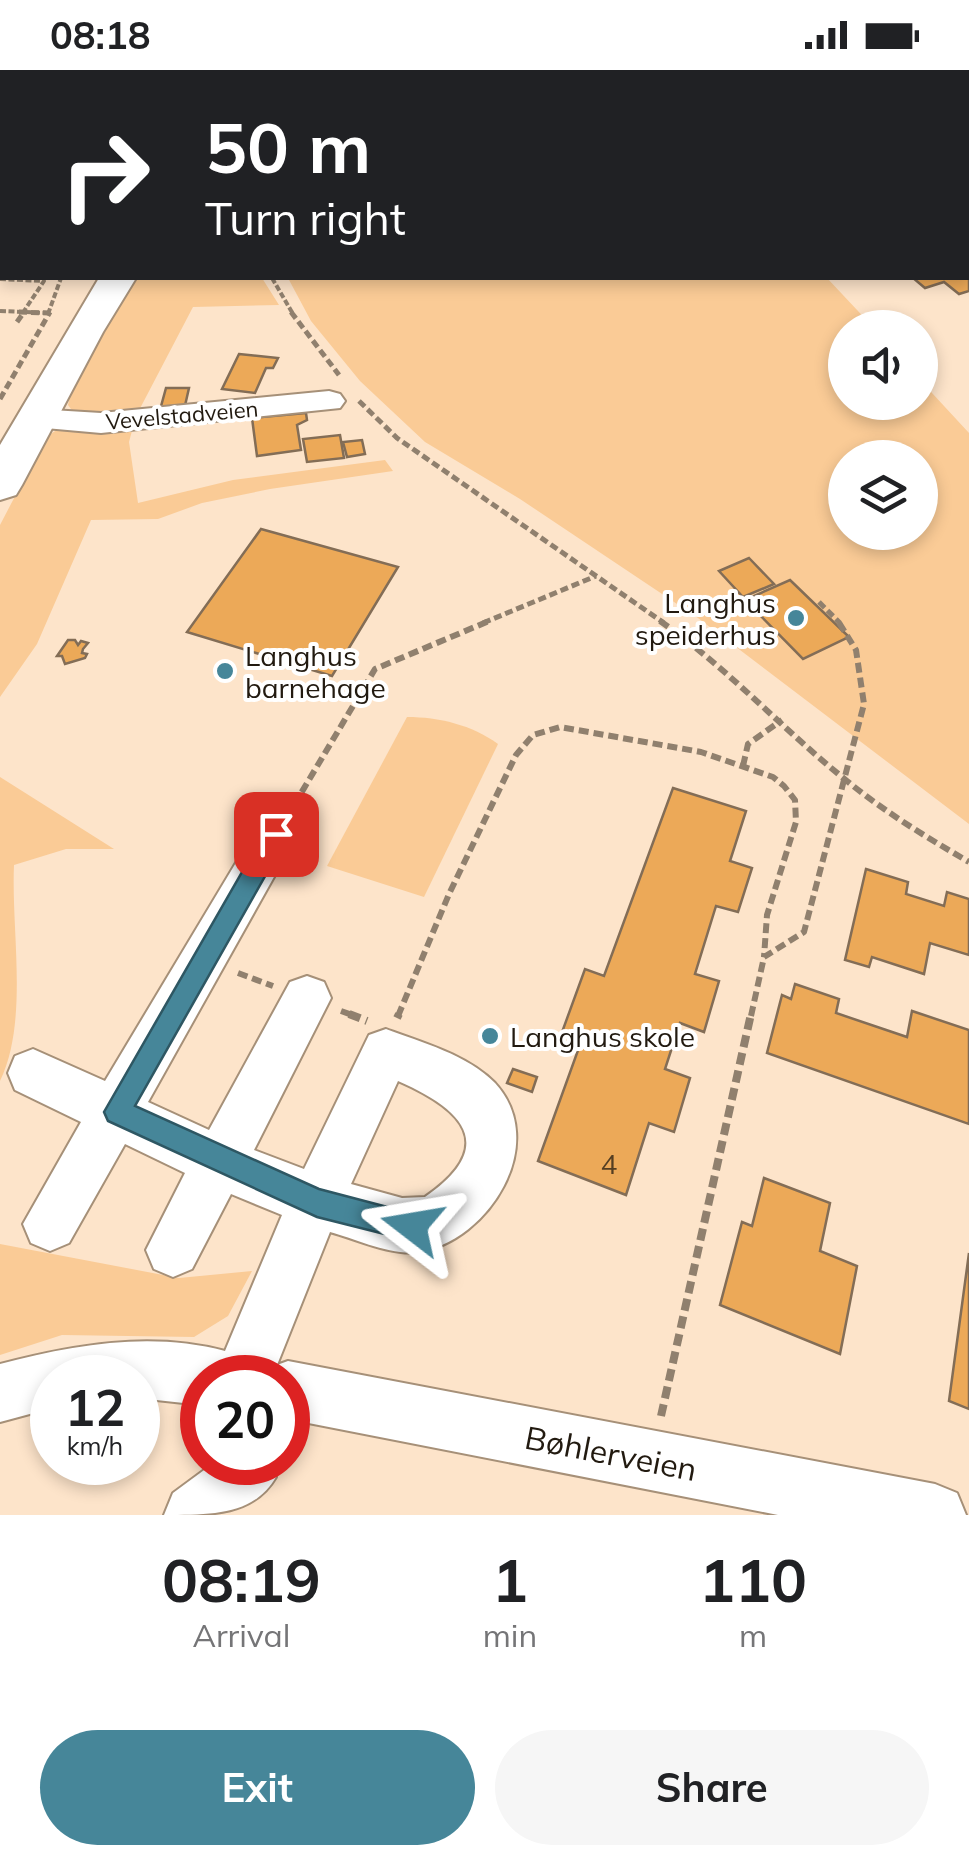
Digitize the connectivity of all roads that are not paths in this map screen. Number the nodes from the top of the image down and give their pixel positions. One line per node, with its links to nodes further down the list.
1 (116, 280): 3 (main road)
2 (343, 393): 3 (street, Vevelstadveien)
3 (18, 409): 4 (main road)
4 (4, 470)
5 (276, 834): 8 (street)
6 (306, 998): 9 (street)
7 (33, 1073): 8 (street)
8 (117, 1112): 9 (street); 11 (street)
9 (222, 1160): 10 (street); 12 (street)
10 (317, 1203): 10 (street); 13 (street)
11 (50, 1224)
12 (173, 1250)
13 (252, 1355)
14 (30, 1385): 15 (street)
15 (0, 1393)
16 (310, 1394): 19 (street, Bøhlerveien)
17 (248, 1485): 18 (street)
18 (195, 1515)
19 (935, 1515)

